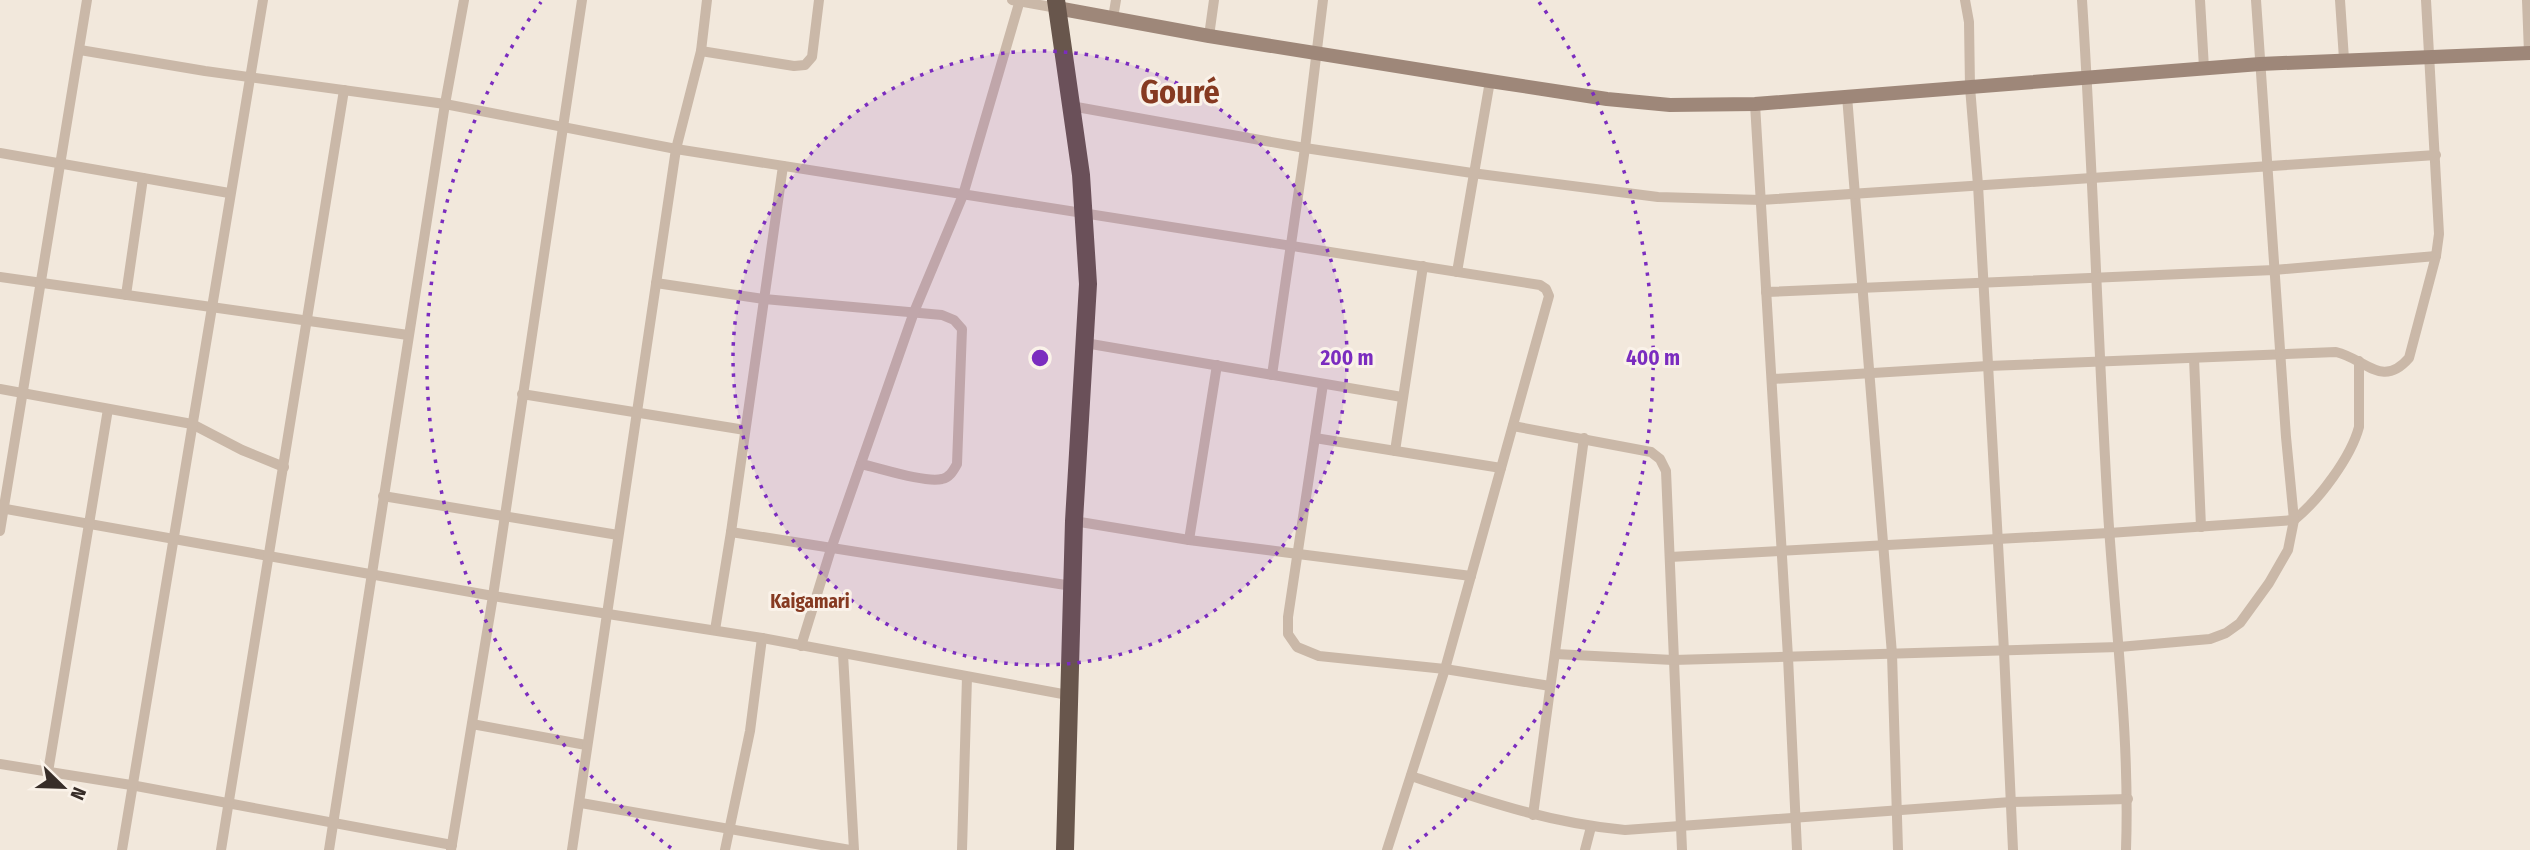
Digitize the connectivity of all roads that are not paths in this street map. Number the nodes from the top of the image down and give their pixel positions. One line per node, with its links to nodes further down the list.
1 (87, 0): 21 (street)
2 (263, 0): 30 (street)
3 (464, 0): 35 (street)
4 (582, 0): 39 (street)
5 (707, 0): 22 (street)
6 (819, 0): 22 (street)
7 (1017, 0): 18 (street); 54 (street)
8 (1116, 0): 19 (street)
9 (1214, 0): 20 (street)
10 (1324, 0): 23 (street)
11 (1965, 0): 32 (street)
12 (2082, 0): 29 (street)
13 (2200, 0): 28 (street)
14 (2256, 0): 27 (street)
15 (2340, 0): 26 (street)
16 (2426, 0): 25 (street)
17 (2527, 0): 24 (street)
18 (1056, 4): 19 (main road); 37 (highway)
19 (1113, 18): 20 (main road)
20 (1209, 36): 23 (main road)
21 (80, 50): 30 (street); 45 (street)
22 (701, 51): 42 (street)
23 (1316, 52): 31 (main road); 41 (street)
24 (2530, 53): 25 (main road)
25 (2430, 57): 26 (main road); 44 (street)
26 (2344, 59): 27 (main road)
27 (2260, 64): 28 (main road); 47 (street)
28 (2204, 68): 29 (main road)
29 (2087, 76): 32 (main road); 49 (street)
30 (249, 77): 33 (street); 52 (street)
31 (1490, 81): 36 (main road); 48 (street)
32 (1970, 87): 34 (main road); 51 (street)
33 (344, 90): 35 (street); 73 (street)
34 (1847, 96): 36 (main road); 53 (street)
35 (445, 104): 39 (street); 74 (street)
36 (1755, 104): 55 (street)
37 (1071, 106): 38 (street); 56 (highway)
38 (1157, 122): 40 (street); 41 (street)
39 (564, 127): 42 (street); 88 (street)
40 (1155, 135)
41 (1305, 148): 48 (street); 57 (street)
42 (676, 149): 46 (street); 64 (street)
43 (0, 153): 45 (street)
44 (2436, 155): 47 (street); 58 (street)
45 (62, 163): 50 (street); 66 (street)
46 (783, 166): 54 (street); 70 (street)
47 (2267, 166): 49 (street); 60 (street)
48 (1472, 173): 55 (street); 61 (street)
49 (2091, 177): 51 (street); 63 (street)
50 (144, 178): 52 (street); 69 (street)
51 (1978, 185): 53 (street); 65 (street)
52 (229, 194): 71 (street)
53 (1856, 194): 55 (street); 67 (street)
54 (963, 195): 56 (street); 72 (street)
55 (1761, 200): 68 (street)
56 (1085, 212): 57 (street); 75 (highway)
57 (1290, 245): 59 (street); 83 (street)
58 (2436, 256): 60 (street); 78 (street)
59 (1423, 266): 61 (street); 89 (street)
60 (2274, 270): 63 (street); 76 (street)
61 (1457, 272): 93 (street)
62 (0, 277): 66 (street)
63 (2096, 279): 65 (street); 79 (street)
64 (656, 283): 70 (street); 91 (street)
65 (1983, 283): 67 (street); 81 (street)
66 (42, 284): 69 (street); 87 (street)
67 (1863, 287): 68 (street); 82 (street)
68 (1766, 292): 84 (street)
69 (126, 295): 71 (street)
70 (764, 299): 72 (street); 94 (street)
71 (211, 307): 73 (street); 92 (street)
72 (914, 312): 98 (street); 98 (street)
73 (308, 320): 74 (street); 99 (street)
74 (408, 335): 101 (street)
75 (1085, 343): 80 (street); 105 (highway)
76 (2280, 354): 77 (street); 78 (street); 104 (street)
77 (2194, 358): 79 (street); 107 (street)
78 (2359, 361): 104 (street)
79 (2099, 362): 81 (street); 110 (street)
80 (1217, 365): 83 (street); 114 (street)
81 (1988, 366): 82 (street); 112 (street)
82 (1870, 373): 84 (street); 115 (street)
83 (1272, 375): 85 (street)
84 (1772, 379): 117 (street)
85 (1322, 384): 89 (street); 95 (street)
86 (0, 390): 87 (street)
87 (24, 393): 90 (street); 102 (street)
88 (522, 394): 91 (street); 103 (street)
89 (1402, 397): 97 (street)
90 (108, 409): 92 (street); 106 (street)
91 (636, 414): 94 (street); 111 (street)
92 (191, 424): 99 (street); 113 (street)
93 (1513, 426): 96 (street); 100 (street)
94 (746, 430): 109 (street)
95 (1315, 438): 97 (street); 118 (street)
96 (1584, 438): 120 (street); 132 (street)
97 (1395, 451): 100 (street)
98 (861, 464): 116 (street)
99 (284, 467): 119 (street)
100 (1501, 468): 122 (street)
101 (383, 496): 103 (street); 121 (street)
102 (2, 508): 106 (street); 108 (street)
103 (504, 517): 111 (street); 124 (street)
104 (2294, 520): 107 (street); 129 (street)
105 (1074, 521): 114 (street); 123 (highway)
106 (88, 523): 113 (street); 143 (street)
107 (2201, 527): 110 (street)
108 (0, 531)
109 (731, 532): 116 (street); 126 (street)
110 (2109, 533): 112 (street); 129 (street)
111 (618, 535): 125 (street)
112 (1997, 539): 115 (street); 130 (street)
113 (174, 540): 119 (street); 145 (street)
114 (1189, 540): 118 (street)
115 (1882, 545): 117 (street); 133 (street)
116 (831, 549): 123 (street); 128 (street)
117 (1782, 549): 120 (street); 134 (street)
118 (1297, 554): 122 (street); 136 (street)
119 (269, 556): 121 (street); 148 (street)
120 (1670, 557): 135 (street)
121 (370, 575): 124 (street); 153 (street)
122 (1471, 576): 136 (street)
123 (1072, 586): 139 (highway)
124 (493, 596): 125 (street); 140 (street)
125 (606, 614): 126 (street); 141 (street)
126 (715, 630): 127 (street)
127 (762, 638): 128 (street); 156 (street)
128 (801, 646): 131 (street)
129 (2119, 647): 130 (street); 146 (street)
130 (2004, 651): 133 (street); 147 (street)
131 (843, 654): 137 (street); 163 (street)
132 (1555, 654): 135 (street); 138 (street)
133 (1892, 654): 134 (street); 150 (street)
134 (1788, 657): 135 (street); 152 (street)
135 (1673, 660): 154 (street)
136 (1445, 669): 138 (street); 144 (street)
137 (967, 677): 139 (street); 164 (street)
138 (1550, 686): 151 (street)
139 (1068, 695): 165 (highway)
140 (472, 724): 141 (street); 157 (street)
141 (586, 745): 149 (street)
142 (0, 764): 143 (street)
143 (48, 772): 145 (street)
144 (1411, 776): 151 (street); 166 (street)
145 (131, 785): 148 (street); 158 (street)
146 (2128, 799): 147 (street); 172 (street)
147 (2011, 802): 150 (street); 171 (street)
148 (229, 803): 153 (street); 159 (street)
149 (581, 803): 156 (street); 161 (street)
150 (1897, 810): 152 (street); 170 (street)
151 (1533, 816): 155 (street)
152 (1796, 818): 154 (street); 169 (street)
153 (333, 822): 157 (street); 160 (street)
154 (1681, 826): 155 (street); 168 (street)
155 (1591, 827): 167 (street)
156 (729, 828): 162 (street); 163 (street)
157 (452, 847)
158 (122, 850)
159 (221, 850)
160 (329, 850)
161 (572, 850)
162 (724, 850)
163 (852, 850)
164 (962, 850)
165 (1065, 850)
166 (1387, 850)
167 (1585, 850)
168 (1682, 850)
169 (1797, 850)
170 (1898, 850)
171 (2013, 850)
172 (2126, 850)

